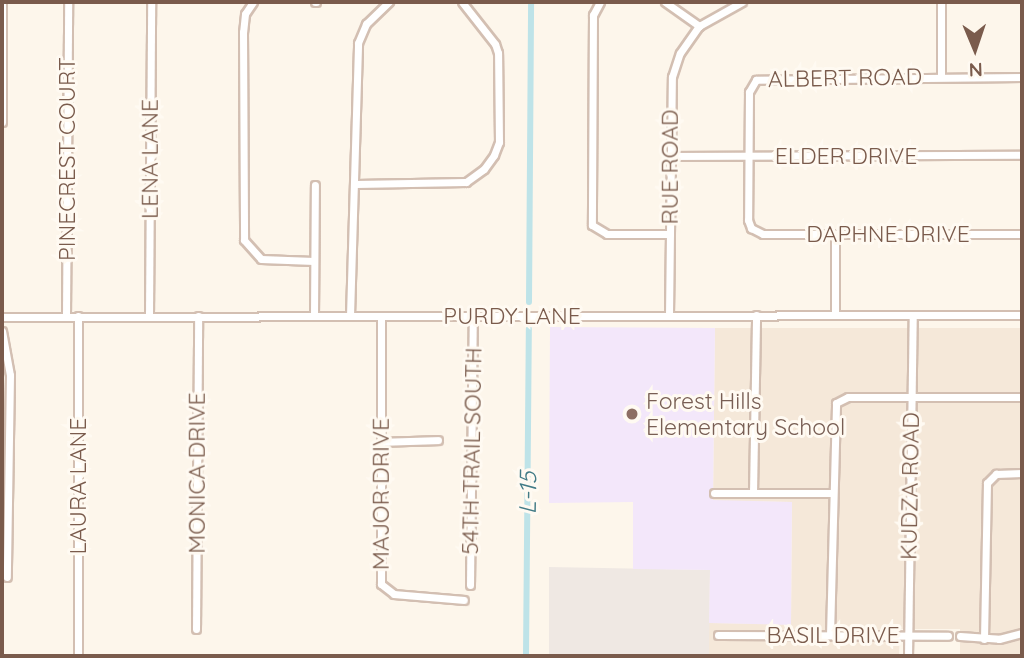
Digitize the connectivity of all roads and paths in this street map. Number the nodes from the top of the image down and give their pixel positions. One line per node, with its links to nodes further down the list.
1 (2, 2): 14 (street)
2 (68, 2): 28 (street, PINECREST COURT)
3 (150, 2): 30 (street, LENA LANE)
4 (253, 2): 23 (street)
5 (389, 2): 18 (street)
6 (462, 2): 18 (street)
7 (665, 2): 11 (street)
8 (742, 2): 11 (street)
9 (941, 2): 12 (street)
10 (598, 4): 21 (street)
11 (699, 26): 16 (street, RUE ROAD)
12 (941, 77): 13 (street, ALBERT ROAD); 17 (street, ALBERT ROAD)
13 (1022, 77)
14 (2, 122)
15 (1022, 155): 17 (street, ELDER DRIVE)
16 (670, 156): 17 (street, ELDER DRIVE); 21 (street, RUE ROAD)
17 (748, 156): 20 (street, DAPHNE DRIVE)
18 (356, 184): 33 (street)
19 (315, 185): 23 (street)
20 (835, 233): 22 (street, DAPHNE DRIVE); 25 (street)
21 (670, 234): 36 (street, RUE ROAD)
22 (1022, 234)
23 (314, 261): 32 (street)
24 (756, 315): 25 (street, PURDY LANE); 36 (street, PURDY LANE); 45 (street)
25 (835, 315): 26 (street, PURDY LANE)
26 (912, 315): 27 (street, PURDY LANE); 39 (street, KUDZA ROAD)
27 (1022, 315)
28 (66, 316): 29 (street, PURDY LANE); 37 (street, PURDY LANE)
29 (78, 316): 30 (street, PURDY LANE); 58 (street, LAURA LANE)
30 (149, 316): 31 (street, PURDY LANE)
31 (198, 316): 32 (street, PURDY LANE); 50 (street, MONICA DRIVE)
32 (314, 316): 33 (street, PURDY LANE)
33 (350, 316): 34 (street, PURDY LANE)
34 (381, 316): 35 (street, PURDY LANE); 42 (street, MAJOR DRIVE)
35 (473, 316): 36 (street, PURDY LANE); 48 (street, 54TH TRAIL SOUTH)
36 (669, 316)
37 (2, 317)
38 (2, 331): 47 (street)
39 (911, 397): 40 (street); 46 (street); 54 (street, KUDZA ROAD)
40 (1022, 397)
41 (438, 440): 42 (street)
42 (382, 442): 49 (street, MAJOR DRIVE)
43 (1022, 473): 57 (street)
44 (713, 493): 45 (street)
45 (753, 493): 46 (street)
46 (832, 493): 53 (street)
47 (7, 577)
48 (470, 585)
49 (464, 600)
50 (197, 629)
51 (1022, 633): 57 (street)
52 (718, 635): 53 (street, BASIL DRIVE)
53 (830, 635): 54 (street, BASIL DRIVE)
54 (908, 635): 55 (street, BASIL DRIVE); 59 (street, KUDZA ROAD)
55 (948, 636)
56 (960, 636): 57 (street)
57 (984, 639)
58 (78, 656)
59 (908, 656)

